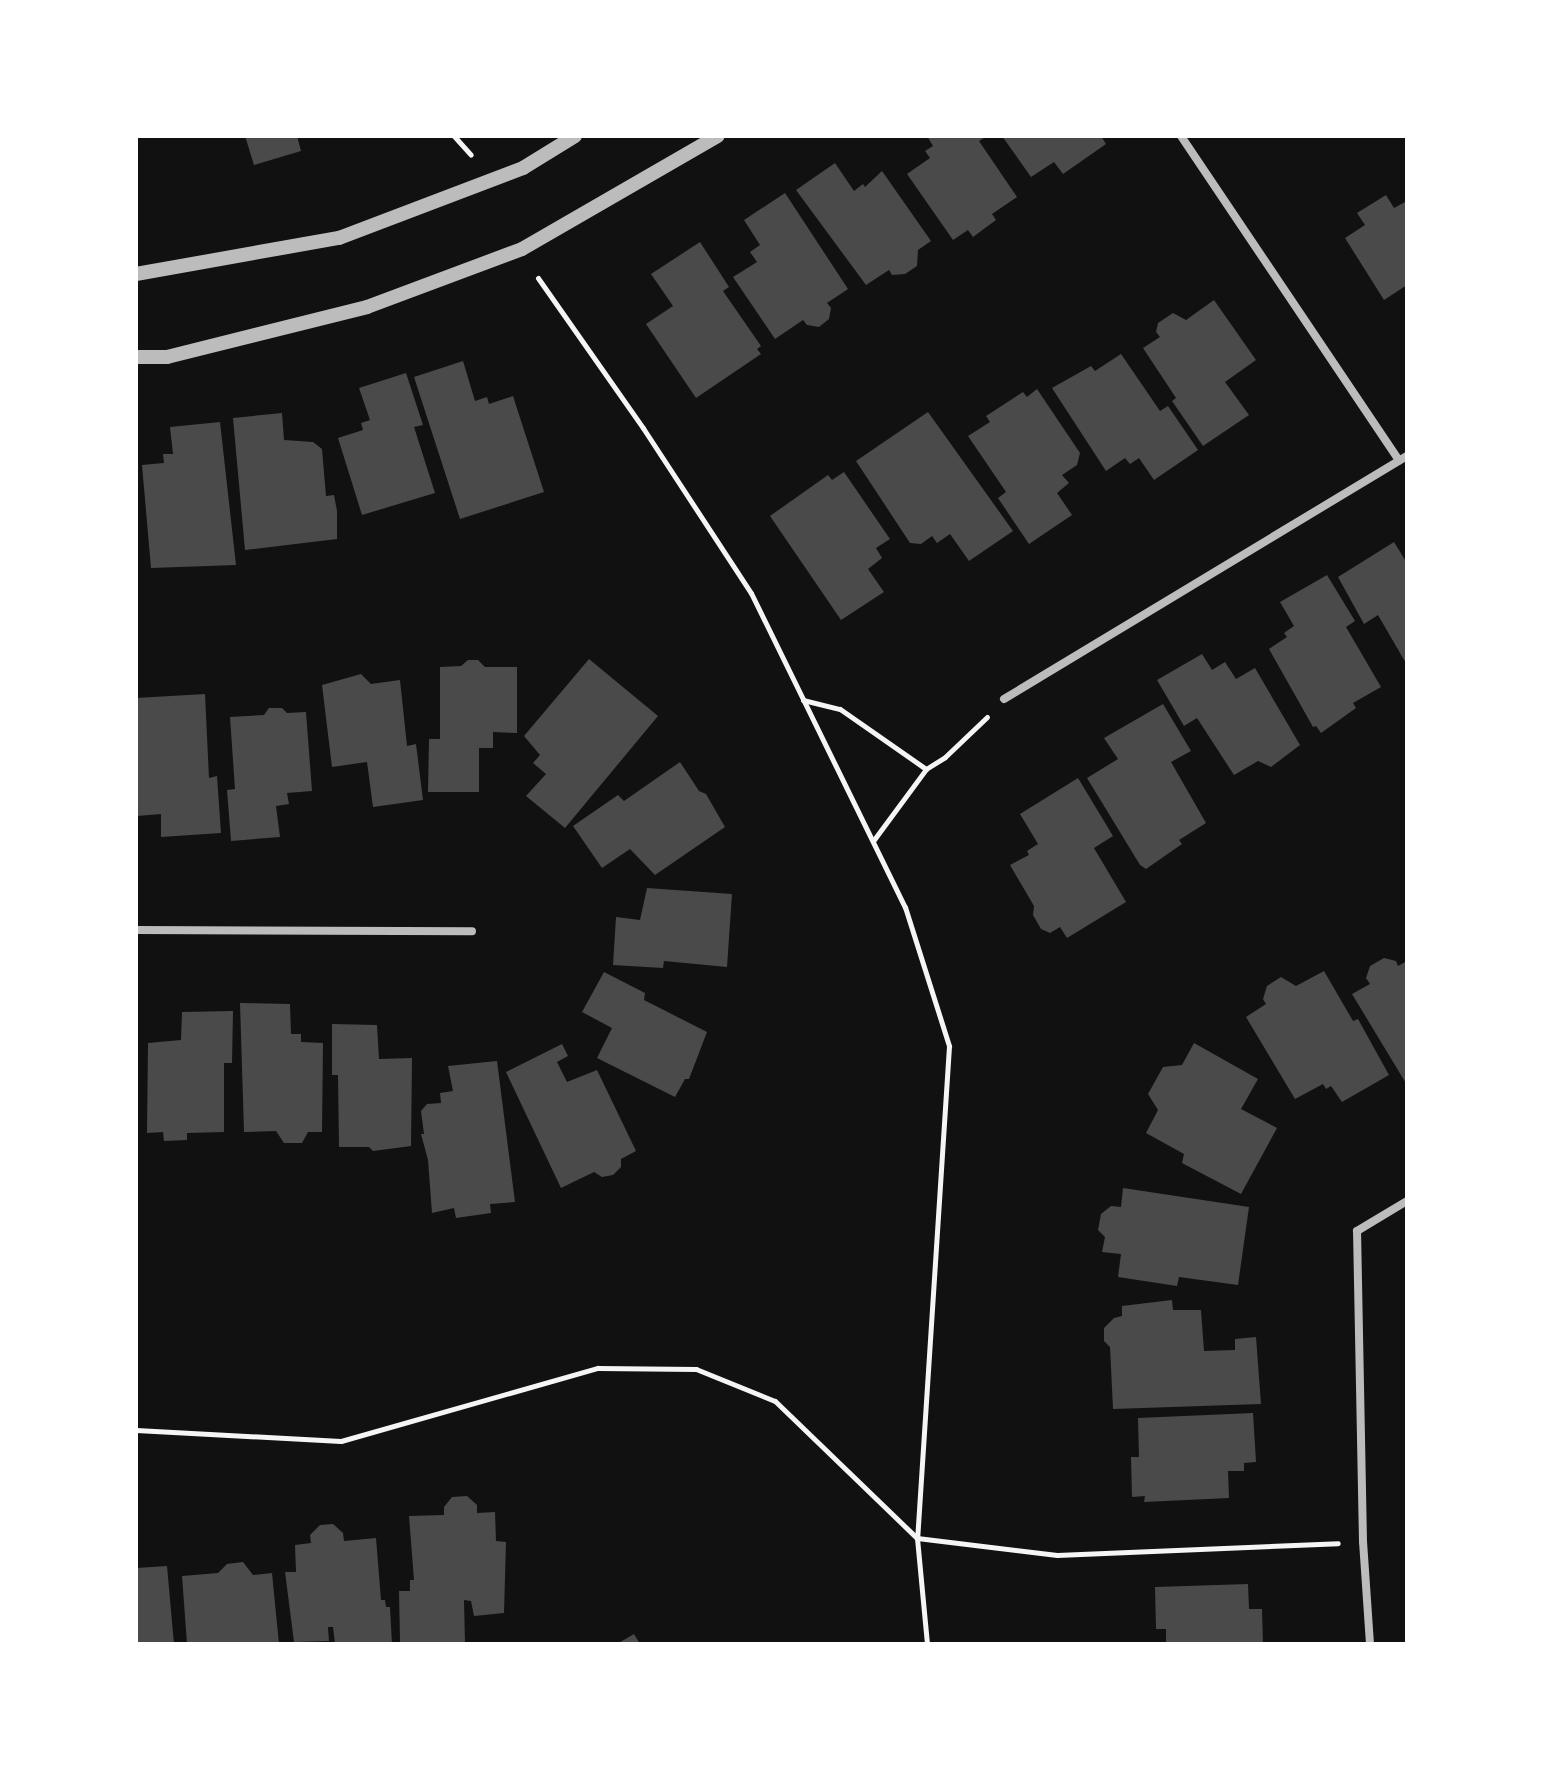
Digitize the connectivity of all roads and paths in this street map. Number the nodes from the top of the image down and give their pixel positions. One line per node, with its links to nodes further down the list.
1 (454, 136): 5 (path)
2 (575, 136): 6 (street)
3 (718, 136): 8 (street)
4 (1181, 136): 9 (street)
5 (471, 155)
6 (136, 274)
7 (538, 278): 11 (path)
8 (136, 357)
9 (1403, 458): 10 (street)
10 (1004, 699): 12 (path)
11 (803, 700): 12 (path); 13 (path)
12 (926, 769): 13 (path)
13 (872, 842): 18 (path)
14 (136, 930): 15 (street)
15 (472, 931)
16 (1407, 1201): 19 (street)
17 (136, 1430): 18 (path)
18 (917, 1538): 19 (path); 20 (path)
19 (1363, 1542): 21 (street)
20 (927, 1644)
21 (1370, 1644)

